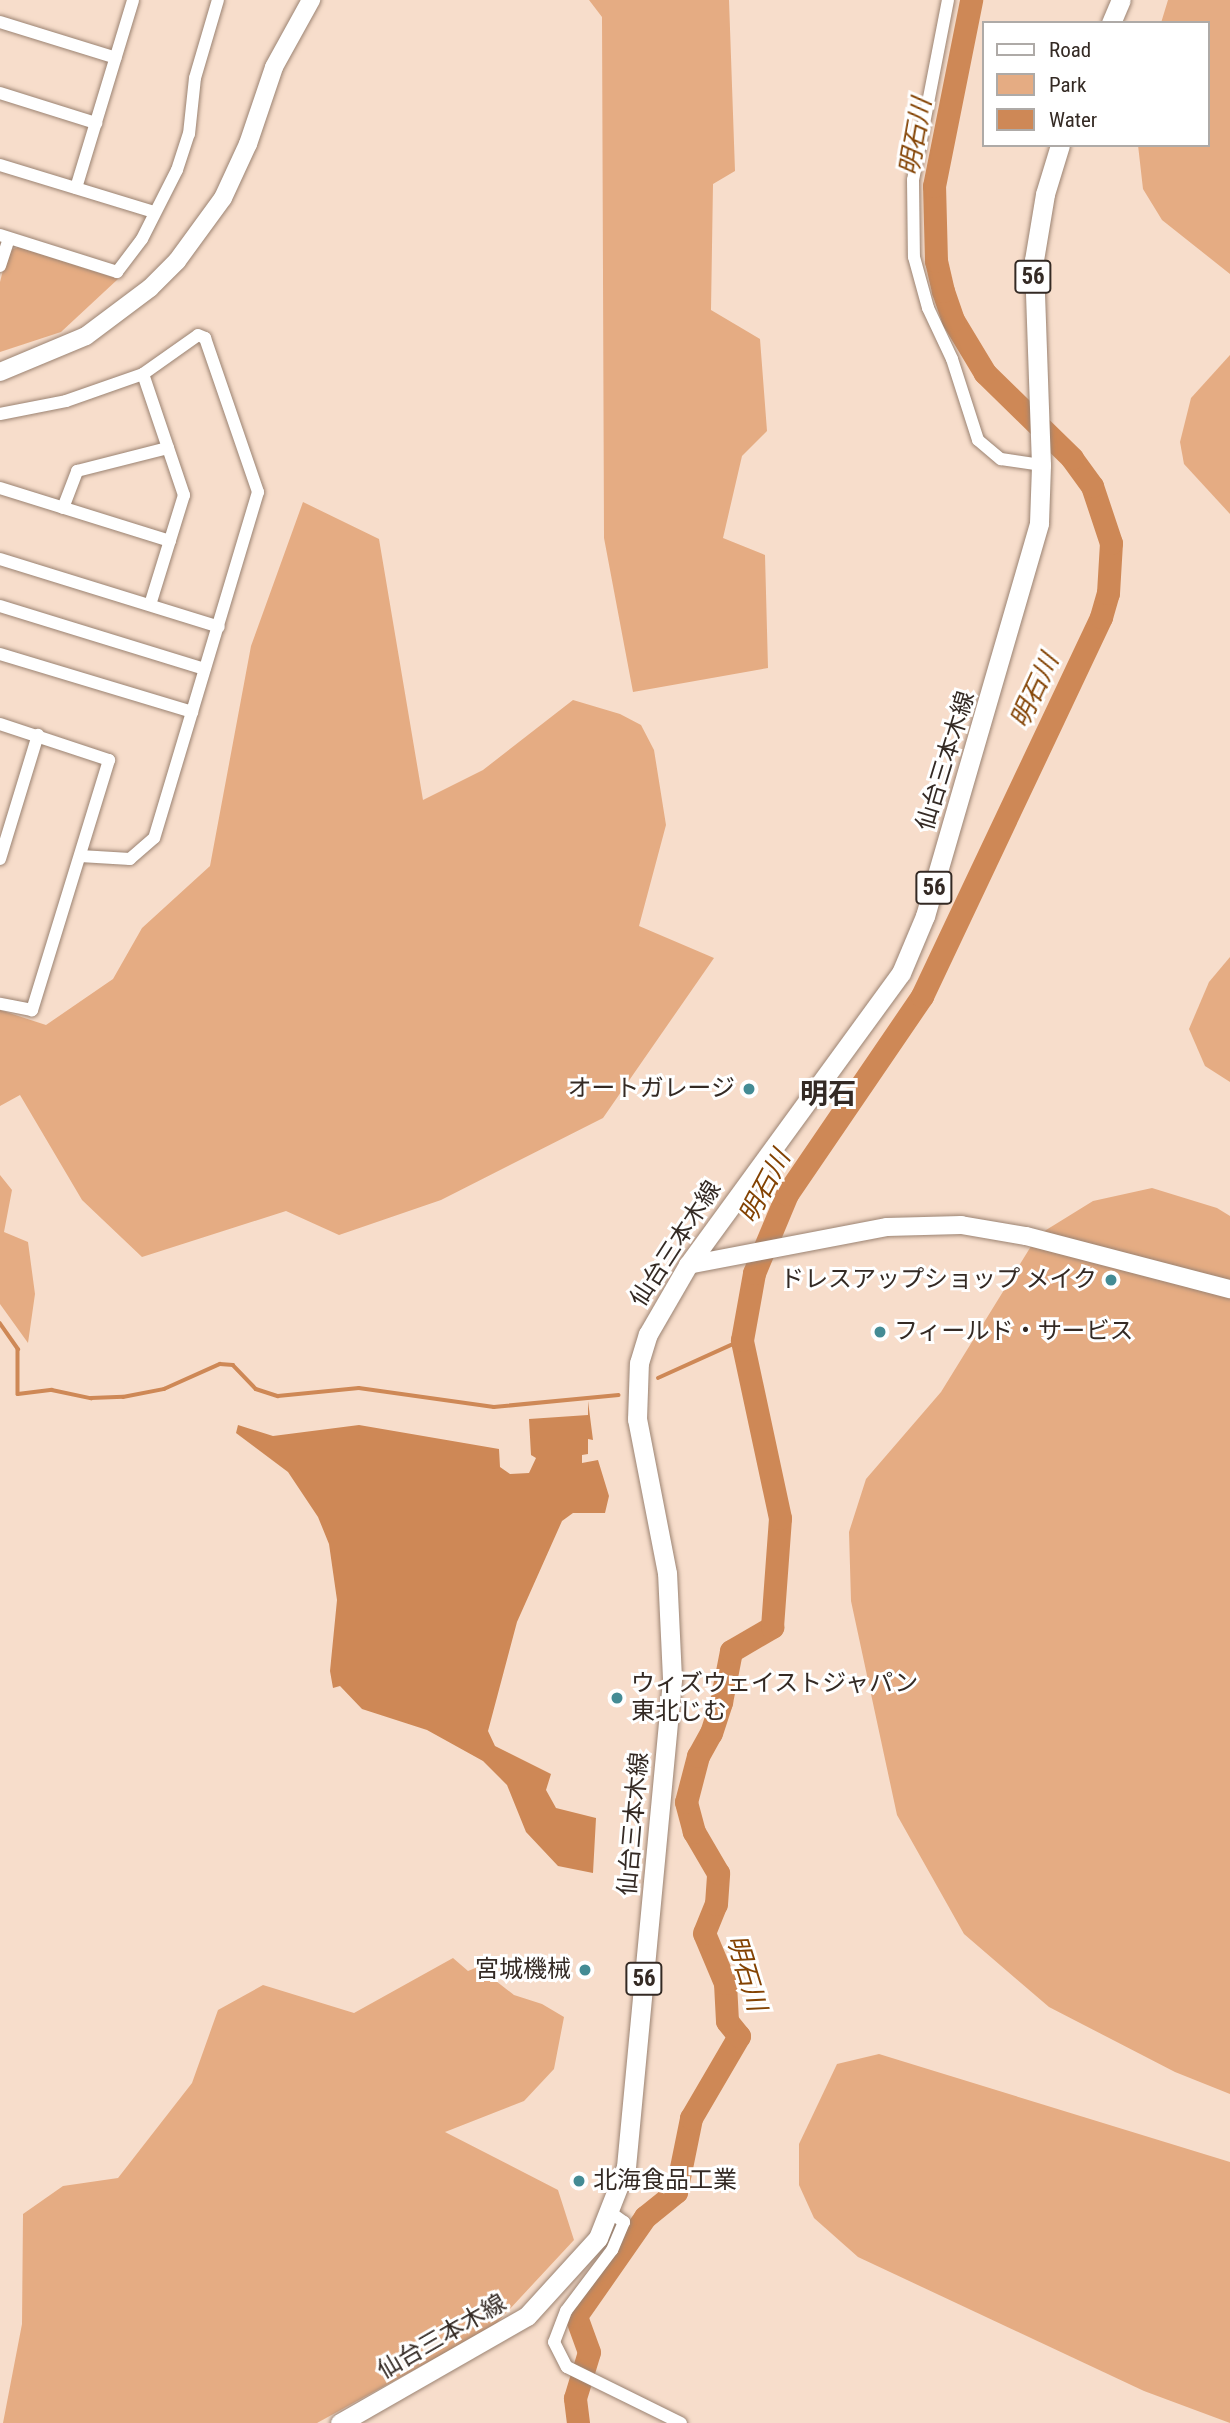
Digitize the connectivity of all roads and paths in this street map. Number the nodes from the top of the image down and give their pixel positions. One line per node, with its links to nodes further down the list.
1 (133, 0): 8 (street)
2 (218, 0): 14 (street)
3 (311, 0): 17 (street)
4 (948, 0): 21 (street)
5 (1121, 0): 6 (main road)
6 (1112, 21)
7 (0, 22): 8 (street)
8 (116, 58): 10 (street)
9 (0, 93): 10 (street)
10 (96, 123): 13 (street)
11 (1059, 147): 21 (main road, 仙台三本木線 / 56)
12 (0, 165): 13 (street)
13 (76, 188): 14 (street)
14 (154, 212): 15 (street)
15 (4, 236): 16 (street)
16 (0, 265)
17 (0, 372)
18 (143, 374): 19 (street); 20 (street); 28 (street)
19 (0, 414)
20 (168, 448): 23 (street); 24 (street)
21 (1041, 457): 37 (main road, 仙台三本木線 / 56)
22 (0, 488): 23 (street)
23 (63, 508): 24 (street)
24 (170, 541): 26 (street)
25 (0, 559): 26 (street)
26 (150, 605): 28 (street)
27 (0, 606): 30 (street)
28 (219, 626): 30 (street)
29 (0, 654): 31 (street)
30 (205, 669): 31 (street)
31 (192, 712): 34 (street)
32 (0, 724): 33 (street)
33 (37, 736): 34 (street); 35 (street)
34 (80, 856): 36 (street)
35 (0, 859)
36 (0, 1004)
37 (688, 1265): 38 (street); 39 (main road, 仙台三本木線 / 56)
38 (1230, 1289)
39 (611, 2213): 40 (main road, 仙台三本木線 / 56); 41 (street)
40 (340, 2423)
41 (681, 2423)

